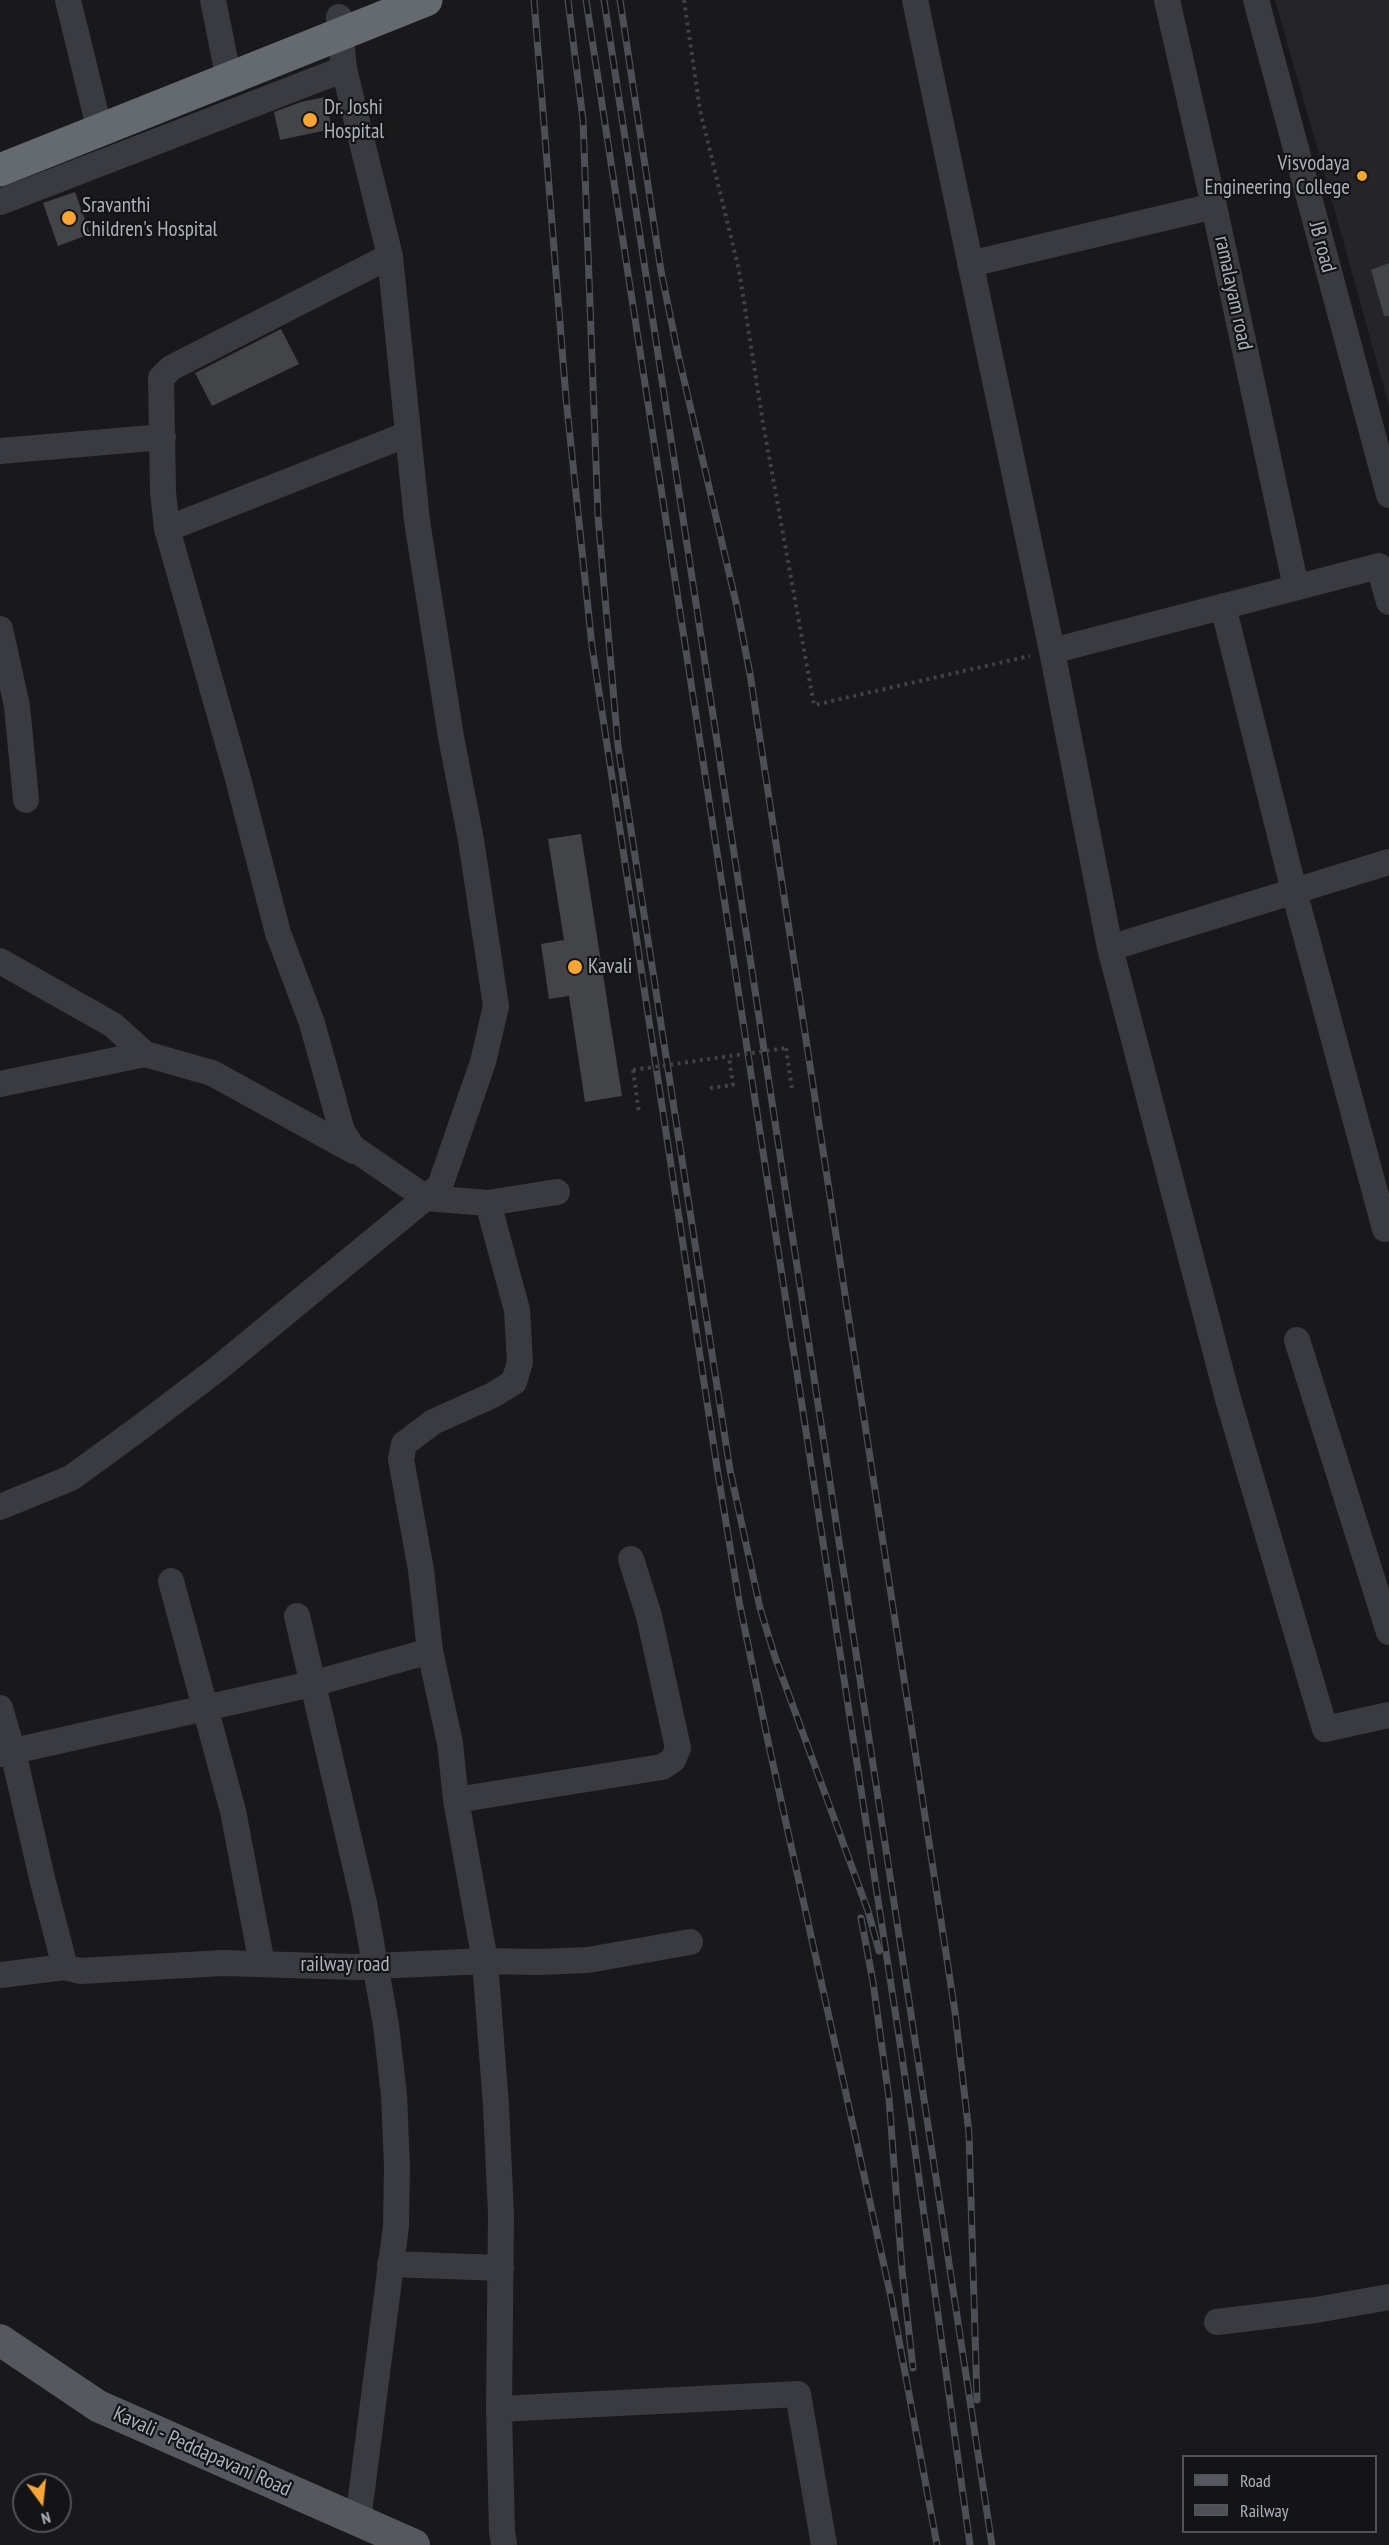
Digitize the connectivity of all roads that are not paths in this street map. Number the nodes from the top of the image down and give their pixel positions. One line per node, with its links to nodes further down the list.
1 (68, 0): 10 (street)
2 (213, 0): 8 (street)
3 (426, 0): 11 (highway, bridge)
4 (915, 0): 15 (street)
5 (1167, 0): 13 (street, ramalayam road)
6 (1256, 0): 19 (street, JB road)
7 (339, 17): 9 (street)
8 (226, 65)
9 (344, 69): 12 (street); 14 (street)
10 (96, 115)
11 (0, 170)
12 (0, 202)
13 (1215, 207): 15 (street); 21 (street, ramalayam road)
14 (390, 255): 16 (street); 17 (street)
15 (970, 264): 25 (street)
16 (408, 434): 20 (street); 35 (street)
17 (163, 437): 18 (street); 20 (street)
18 (0, 451)
19 (1389, 495)
20 (167, 529): 33 (street)
21 (1296, 587): 22 (street); 23 (street)
22 (1389, 602)
23 (1223, 606): 25 (street); 28 (street)
24 (0, 629): 26 (street)
25 (1052, 651): 29 (street)
26 (26, 800)
27 (1389, 862): 28 (street)
28 (1294, 891): 29 (street); 37 (street)
29 (1110, 948): 48 (street)
30 (0, 961): 31 (street)
31 (145, 1054): 32 (street); 33 (street)
32 (0, 1084)
33 (373, 1162): 35 (street)
34 (557, 1192): 36 (street)
35 (426, 1198): 36 (street); 39 (street)
36 (488, 1203): 44 (street)
37 (1385, 1229)
38 (1297, 1341): 43 (street)
39 (0, 1507)
40 (631, 1559): 50 (street)
41 (171, 1581): 46 (street)
42 (297, 1616): 45 (street)
43 (1389, 1632)
44 (430, 1651): 45 (street); 50 (street)
45 (312, 1684): 46 (street); 54 (street)
46 (206, 1706): 49 (street); 53 (street)
47 (0, 1708): 49 (street)
48 (1389, 1715)
49 (7, 1753): 55 (street)
50 (456, 1800): 52 (street)
51 (690, 1942): 52 (street, railway road)
52 (485, 1961): 54 (street, railway road); 58 (street)
53 (262, 1964): 54 (street, railway road); 55 (street, railway road)
54 (376, 1965): 57 (street)
55 (65, 1968): 56 (street, railway road)
56 (0, 1975)
57 (390, 2264): 58 (street); 63 (street)
58 (501, 2268): 62 (street)
59 (1389, 2297): 60 (street)
60 (1217, 2322)
61 (0, 2340): 63 (main road, Kavali - Peddapavani Road)
62 (499, 2409): 65 (street); 66 (street)
63 (358, 2520): 64 (main road, Kavali - Peddapavani Road)
64 (414, 2545)
65 (504, 2545)
66 (824, 2545)

